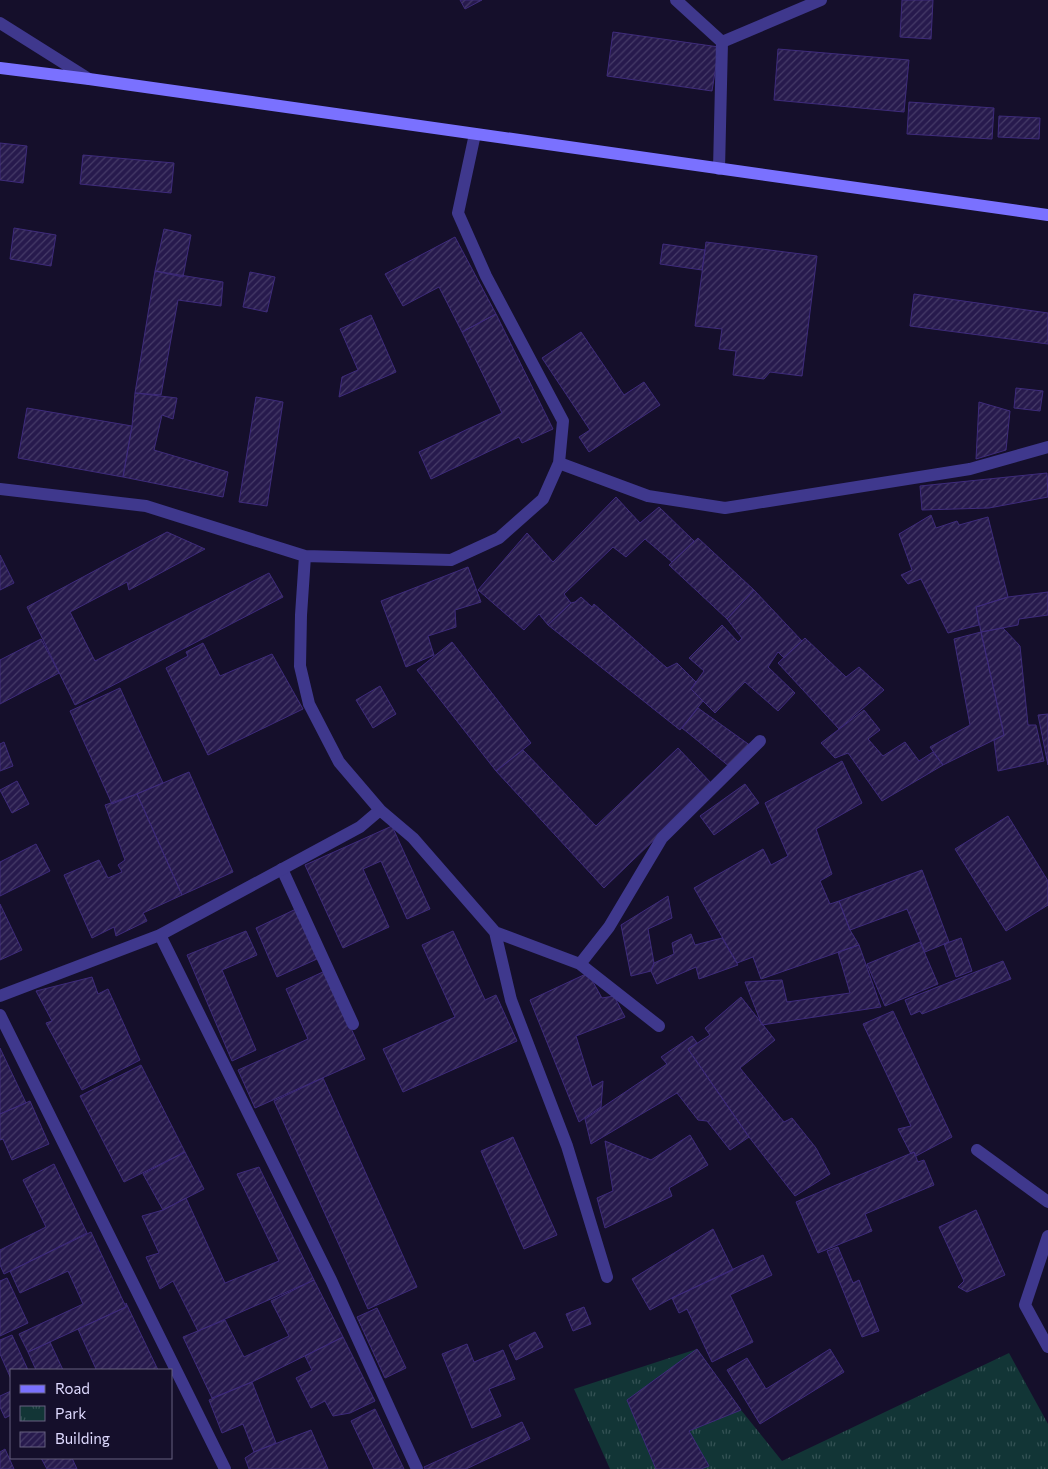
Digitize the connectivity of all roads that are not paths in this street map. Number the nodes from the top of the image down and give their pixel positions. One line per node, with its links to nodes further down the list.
1 (676, 0): 4 (street)
2 (821, 0): 4 (street)
3 (0, 23): 6 (street)
4 (722, 42): 8 (street)
5 (0, 68): 6 (main road)
6 (89, 80): 7 (main road)
7 (475, 134): 8 (main road); 11 (street)
8 (719, 169): 9 (main road)
9 (1048, 215)
10 (1048, 447): 11 (street)
11 (559, 463): 13 (street)
12 (0, 489): 13 (street)
13 (305, 556): 15 (street)
14 (760, 741): 19 (street)
15 (380, 810): 16 (street); 17 (street)
16 (282, 869): 18 (street); 22 (street)
17 (496, 932): 19 (street); 27 (street)
18 (160, 935): 20 (street); 30 (street)
19 (580, 964): 23 (street)
20 (0, 996)
21 (0, 1015): 29 (street)
22 (353, 1024)
23 (659, 1026)
24 (977, 1150): 25 (street)
25 (1048, 1202)
26 (1048, 1236): 28 (street)
27 (607, 1277)
28 (1048, 1347)
29 (225, 1469)
30 (418, 1469)

